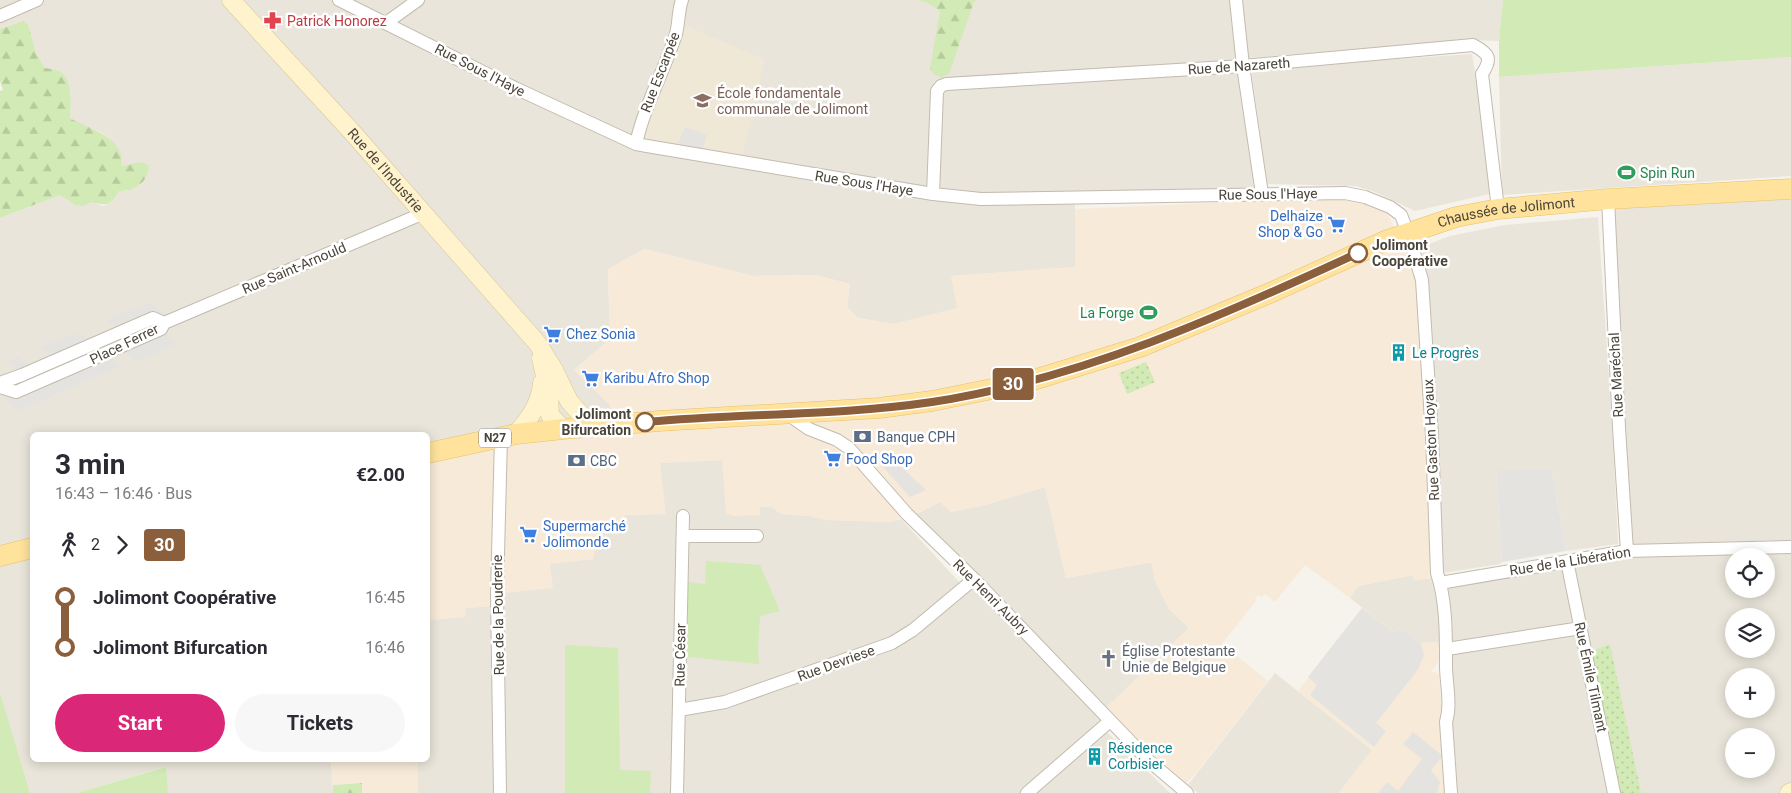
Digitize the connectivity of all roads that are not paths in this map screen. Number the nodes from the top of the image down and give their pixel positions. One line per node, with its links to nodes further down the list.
1 (36, 0): 7 (street)
2 (231, 0): 16 (street, Rue de l'Industrie)
3 (339, 0): 8 (street, Rue Sous l'Haye)
4 (418, 0): 8 (street)
5 (682, 0): 10 (street, Rue Escarpée)
6 (1236, 0): 9 (street)
7 (0, 16)
8 (386, 23): 10 (street, Rue Sous l'Haye)
9 (1243, 66): 12 (street, Rue de Nazareth); 13 (street); 15 (street, Rue de Nazareth)
10 (636, 144): 12 (street, Rue Sous l'Haye)
11 (1791, 189): 14 (main road, Chaussée de Jolimont / N27)
12 (933, 194): 13 (street, Rue Sous l'Haye)
13 (1262, 194): 17 (street, Rue Sous l'Haye)
14 (1608, 198): 15 (main road, Chaussée de Jolimont / N27); 33 (street, Rue Maréchal)
15 (1498, 210): 17 (main road, Chaussée de Jolimont / N27)
16 (424, 213): 18 (street, Rue Saint-Arnould); 19 (street, Rue de l'Industrie)
17 (1408, 232): 23 (main road, Chaussée de Jolimont / N27); 37 (street, Rue Gaston Hoyaux)
18 (164, 323): 21 (street, Place Ferrer); 22 (street, Place Ferrer)
19 (538, 344): 20 (street, Rue de l'Industrie); 24 (street, Rue de l'Industrie)
20 (542, 363): 25 (street, Rue de l'Industrie); 26 (street, Rue de l'Industrie)
21 (0, 382)
22 (0, 387)
23 (786, 413): 24 (main road, Chaussée de Jolimont / N27); 36 (street, Rue Henri Aubry)
24 (592, 427): 25 (main road, N27)
25 (563, 429): 26 (main road, N27)
26 (509, 436): 27 (main road, N27); 42 (street, Rue de la Poudrerie)
27 (430, 453)
28 (683, 516): 29 (street, Rue César)
29 (683, 536): 30 (street); 40 (street, Rue César)
30 (757, 536)
31 (1791, 547): 33 (street, Rue de la Libération)
32 (30, 548): 34 (main road)
33 (1627, 551): 35 (street, Rue de la Libération)
34 (0, 556)
35 (1567, 561): 37 (street, Rue de la Libération); 38 (street, Rue Émile Tilmant)
36 (974, 579): 40 (street, Rue Devriese); 41 (street, Rue Henri Aubry)
37 (1440, 582): 39 (street, Rue Gaston Hoyaux)
38 (1581, 628): 39 (street); 47 (street, Rue Émile Tilmant)
39 (1447, 649): 46 (street, Rue Gaston Hoyaux)
40 (679, 710): 43 (street, Rue César)
41 (1110, 721): 44 (street); 45 (street, Rue Henri Aubry)
42 (500, 793)
43 (677, 793)
44 (1028, 793)
45 (1187, 793)
46 (1452, 793)
47 (1614, 793)

